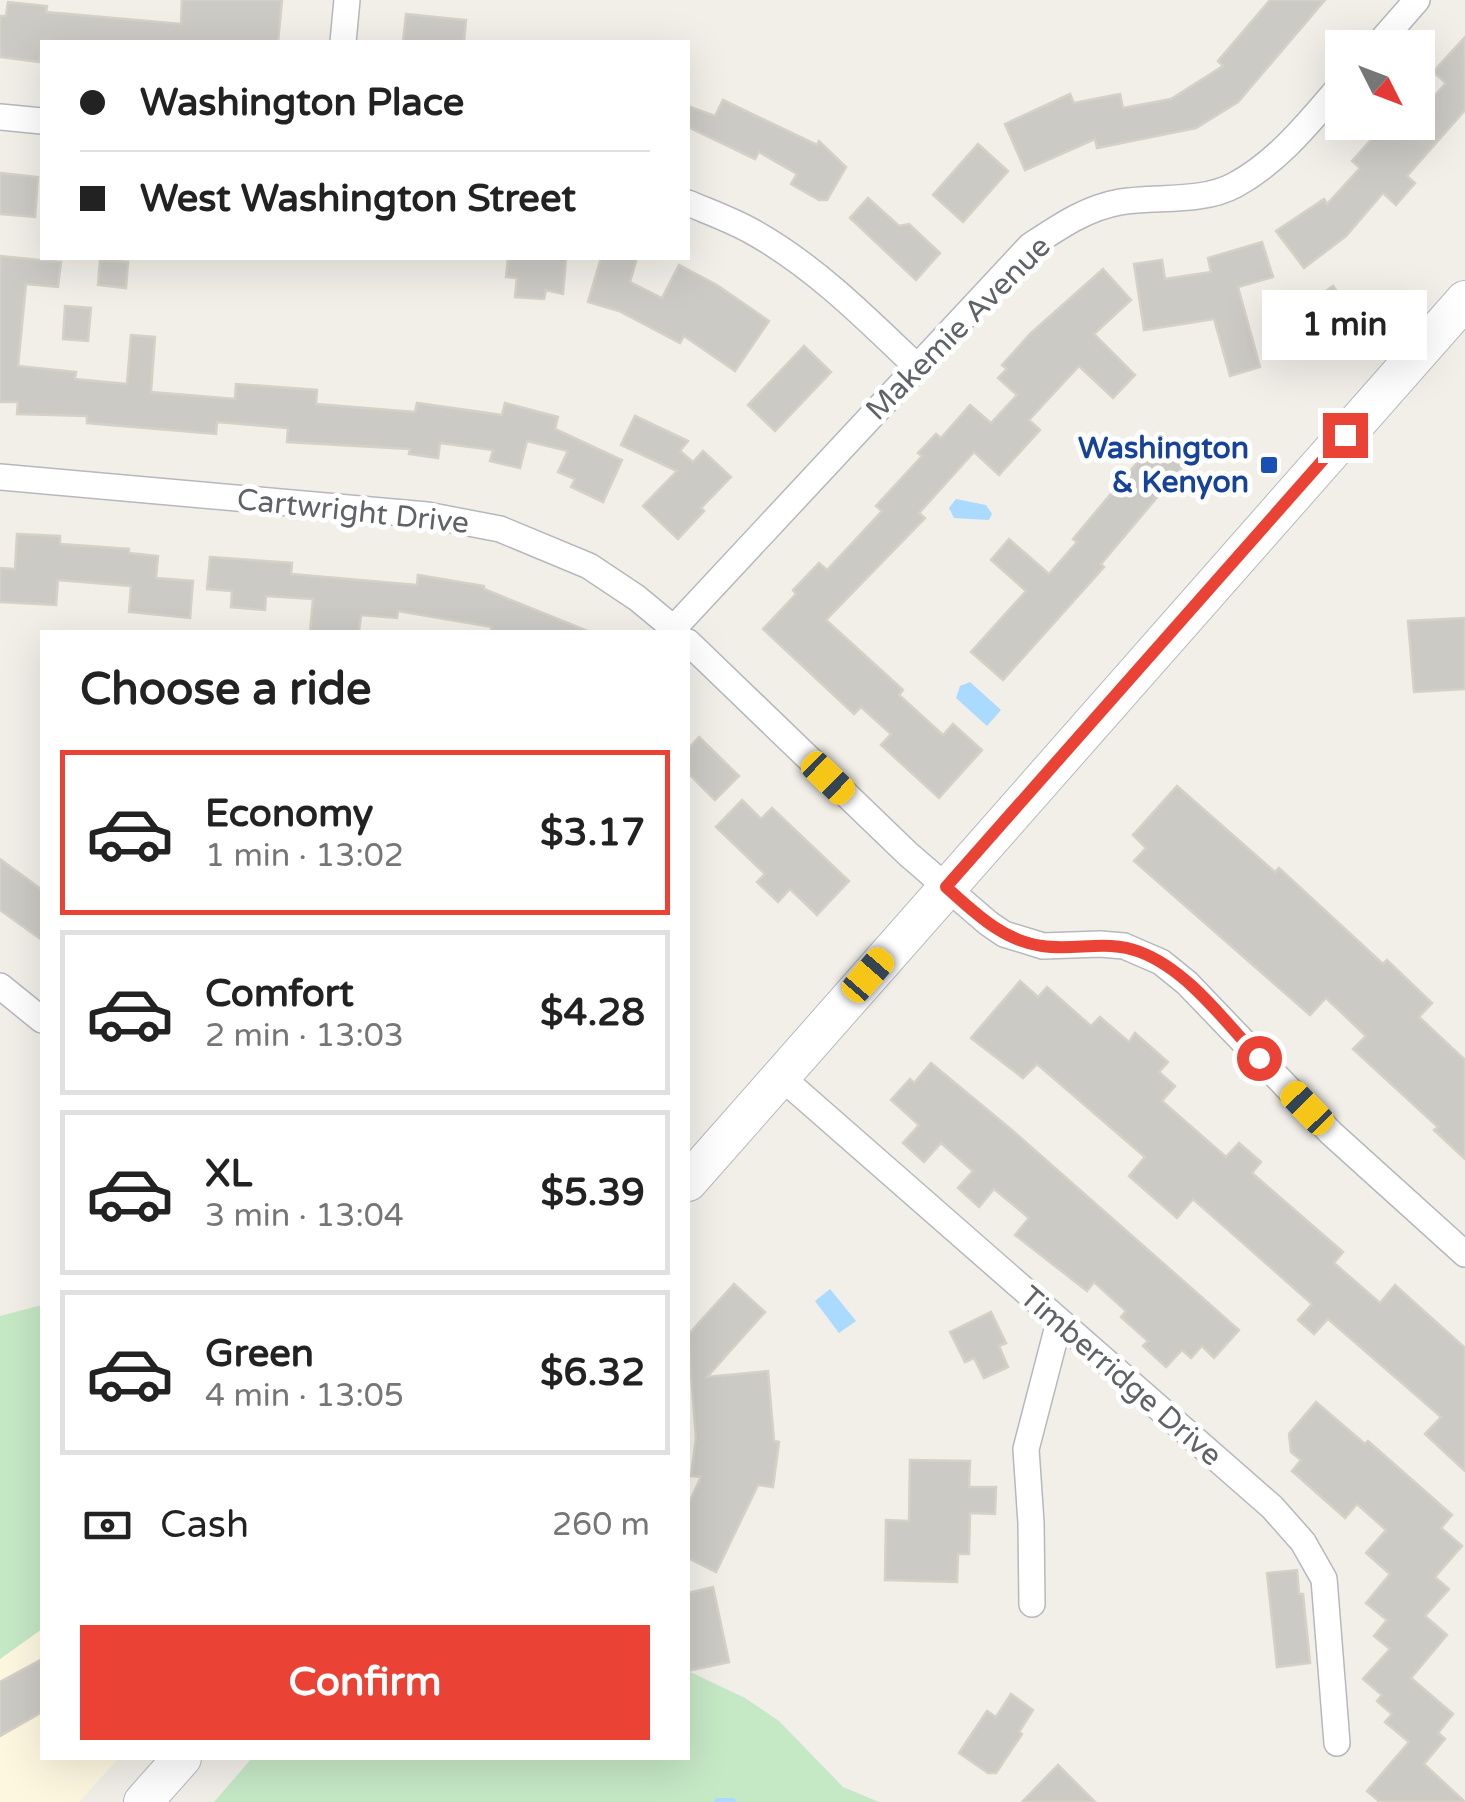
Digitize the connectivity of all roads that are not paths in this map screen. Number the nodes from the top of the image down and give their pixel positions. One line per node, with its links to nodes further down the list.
1 (347, 0): 4 (street)
2 (1417, 0): 3 (street)
3 (1391, 30)
4 (343, 40)
5 (1325, 103): 10 (street, Makemie Avenue)
6 (0, 118): 7 (street)
7 (40, 121)
8 (690, 205): 10 (street)
9 (1465, 300): 15 (street)
10 (916, 367): 13 (street, Makemie Avenue)
11 (0, 476): 12 (street, Cartwright Drive)
12 (675, 630)
13 (684, 630)
14 (690, 644): 15 (street, Cartwright Drive)
15 (946, 887): 18 (street); 20 (street, Cartwright Drive)
16 (0, 986): 17 (street)
17 (40, 1018)
18 (780, 1076): 19 (street); 21 (street, Timberridge Drive)
19 (690, 1180)
20 (1465, 1254)
21 (1059, 1322): 22 (street); 23 (street, Timberridge Drive)
22 (1032, 1604)
23 (1336, 1743)
24 (180, 1760): 25 (street)
25 (143, 1802)

